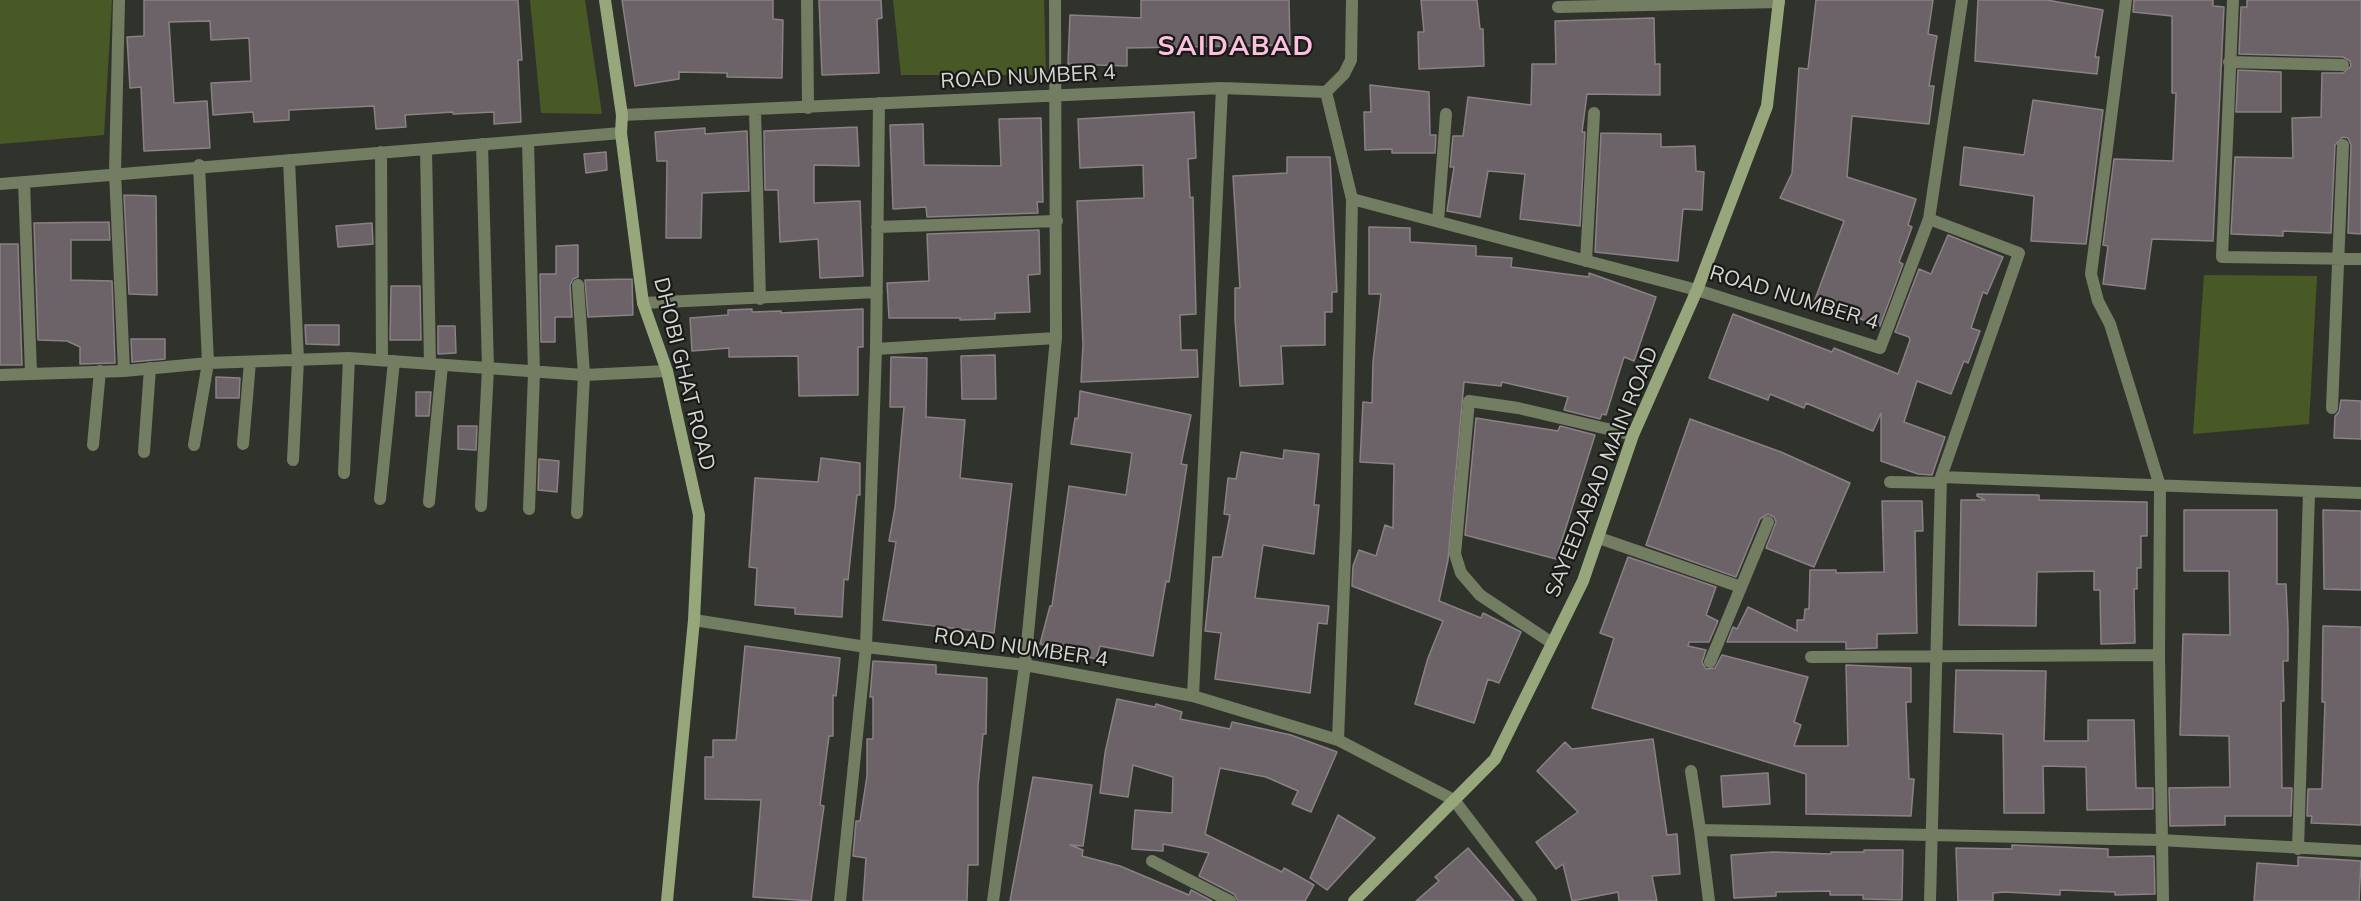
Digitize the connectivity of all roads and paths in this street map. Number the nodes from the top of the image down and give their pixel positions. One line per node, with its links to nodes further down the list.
1 (118, 0): 30 (street)
2 (605, 0): 21 (main road, DHOBI GHAT ROAD)
3 (807, 0): 17 (street)
4 (1055, 0): 15 (street)
5 (1352, 0): 14 (street)
6 (1962, 0): 34 (street, ROAD NUMBER 4)
7 (2126, 0): 73 (street)
8 (2233, 0): 11 (street)
9 (1779, 1): 10 (street); 42 (main road, SAYEEDABAD MAIN ROAD)
10 (1558, 7)
11 (2229, 62): 12 (street); 38 (street)
12 (2343, 65)
13 (1222, 88): 14 (street, ROAD NUMBER 4); 15 (street, ROAD NUMBER 4); 92 (street)
14 (1326, 92): 33 (street)
15 (1055, 96): 16 (street, ROAD NUMBER 4); 35 (street)
16 (879, 103): 17 (street, ROAD NUMBER 4); 37 (street)
17 (808, 108): 18 (street, ROAD NUMBER 4)
18 (755, 110): 21 (street, ROAD NUMBER 4); 44 (street)
19 (1594, 112): 40 (street)
20 (1446, 114): 36 (street)
21 (622, 115): 22 (main road, DHOBI GHAT ROAD)
22 (621, 133): 23 (street); 45 (main road, DHOBI GHAT ROAD)
23 (528, 141): 24 (street); 60 (street)
24 (482, 144): 26 (street); 55 (street)
25 (2343, 145): 38 (street)
26 (426, 149): 27 (street); 53 (street)
27 (381, 152): 28 (street); 50 (street)
28 (289, 160): 29 (street); 49 (street)
29 (199, 165): 30 (street); 52 (street)
30 (115, 172): 31 (street); 58 (street)
31 (24, 182): 32 (street); 59 (street)
32 (0, 184)
33 (1352, 199): 36 (street, ROAD NUMBER 4); 93 (street)
34 (1929, 219): 42 (street, ROAD NUMBER 4); 71 (street)
35 (1057, 221): 37 (street); 46 (street)
36 (1438, 221): 40 (street, ROAD NUMBER 4)
37 (877, 227): 43 (street)
38 (2336, 259): 39 (street); 63 (street)
39 (2361, 259)
40 (1586, 261): 42 (street, ROAD NUMBER 4)
41 (578, 285): 62 (street)
42 (1697, 290): 64 (main road, SAYEEDABAD MAIN ROAD)
43 (877, 292): 44 (street); 47 (street)
44 (760, 299): 45 (street)
45 (643, 303): 56 (main road, DHOBI GHAT ROAD)
46 (1056, 338): 47 (street); 91 (street)
47 (876, 349): 86 (street)
48 (350, 358): 49 (street); 50 (street); 70 (street)
49 (298, 360): 51 (street); 69 (street)
50 (388, 360): 53 (street); 76 (street)
51 (250, 362): 52 (street); 65 (street)
52 (207, 363): 54 (street); 67 (street)
53 (436, 365): 55 (street); 77 (street)
54 (150, 368): 58 (street); 68 (street)
55 (488, 368): 60 (street); 78 (street)
56 (668, 370): 62 (street); 84 (main road, DHOBI GHAT ROAD)
57 (100, 371): 58 (street); 59 (street); 66 (street)
58 (124, 371)
59 (31, 373): 61 (street)
60 (534, 373): 62 (street); 79 (street)
61 (0, 375)
62 (584, 375): 80 (street)
63 (2332, 408)
64 (1633, 435): 82 (main road, SAYEEDABAD MAIN ROAD); 85 (street)
65 (243, 444)
66 (93, 445)
67 (194, 445)
68 (144, 452)
69 (293, 459)
70 (344, 472)
71 (1941, 480): 72 (street); 73 (street); 88 (street)
72 (1890, 482)
73 (2160, 486): 74 (street); 87 (street)
74 (2310, 492): 75 (street); 99 (street)
75 (2361, 493)
76 (380, 499)
77 (429, 502)
78 (481, 506)
79 (529, 509)
80 (577, 513)
81 (1768, 522): 83 (street)
82 (1599, 538): 83 (street); 85 (main road, SAYEEDABAD MAIN ROAD)
83 (1741, 587): 90 (street)
84 (694, 620): 86 (street, ROAD NUMBER 4); 102 (main road, DHOBI GHAT ROAD)
85 (1552, 643): 95 (main road, SAYEEDABAD MAIN ROAD)
86 (866, 647): 91 (street, ROAD NUMBER 4); 103 (street)
87 (2159, 655): 88 (street); 98 (street)
88 (1937, 656): 89 (street); 97 (street)
89 (1811, 657)
90 (1710, 662)
91 (1025, 664): 92 (street, ROAD NUMBER 4); 104 (street)
92 (1193, 696): 93 (street, ROAD NUMBER 4)
93 (1338, 740): 95 (street, ROAD NUMBER 4)
94 (1691, 771): 96 (street)
95 (1454, 800): 106 (main road, SAYEEDABAD MAIN ROAD); 107 (street, ROAD NUMBER 4)
96 (1700, 830): 97 (street); 108 (street)
97 (1930, 833): 98 (street); 109 (street)
98 (2160, 840): 99 (street); 110 (street)
99 (2298, 849): 100 (street)
100 (2361, 851)
101 (1152, 861): 105 (street)
102 (667, 901)
103 (840, 901)
104 (993, 901)
105 (1230, 901)
106 (1354, 901)
107 (1531, 901)
108 (1709, 901)
109 (1930, 901)
110 (2163, 901)

